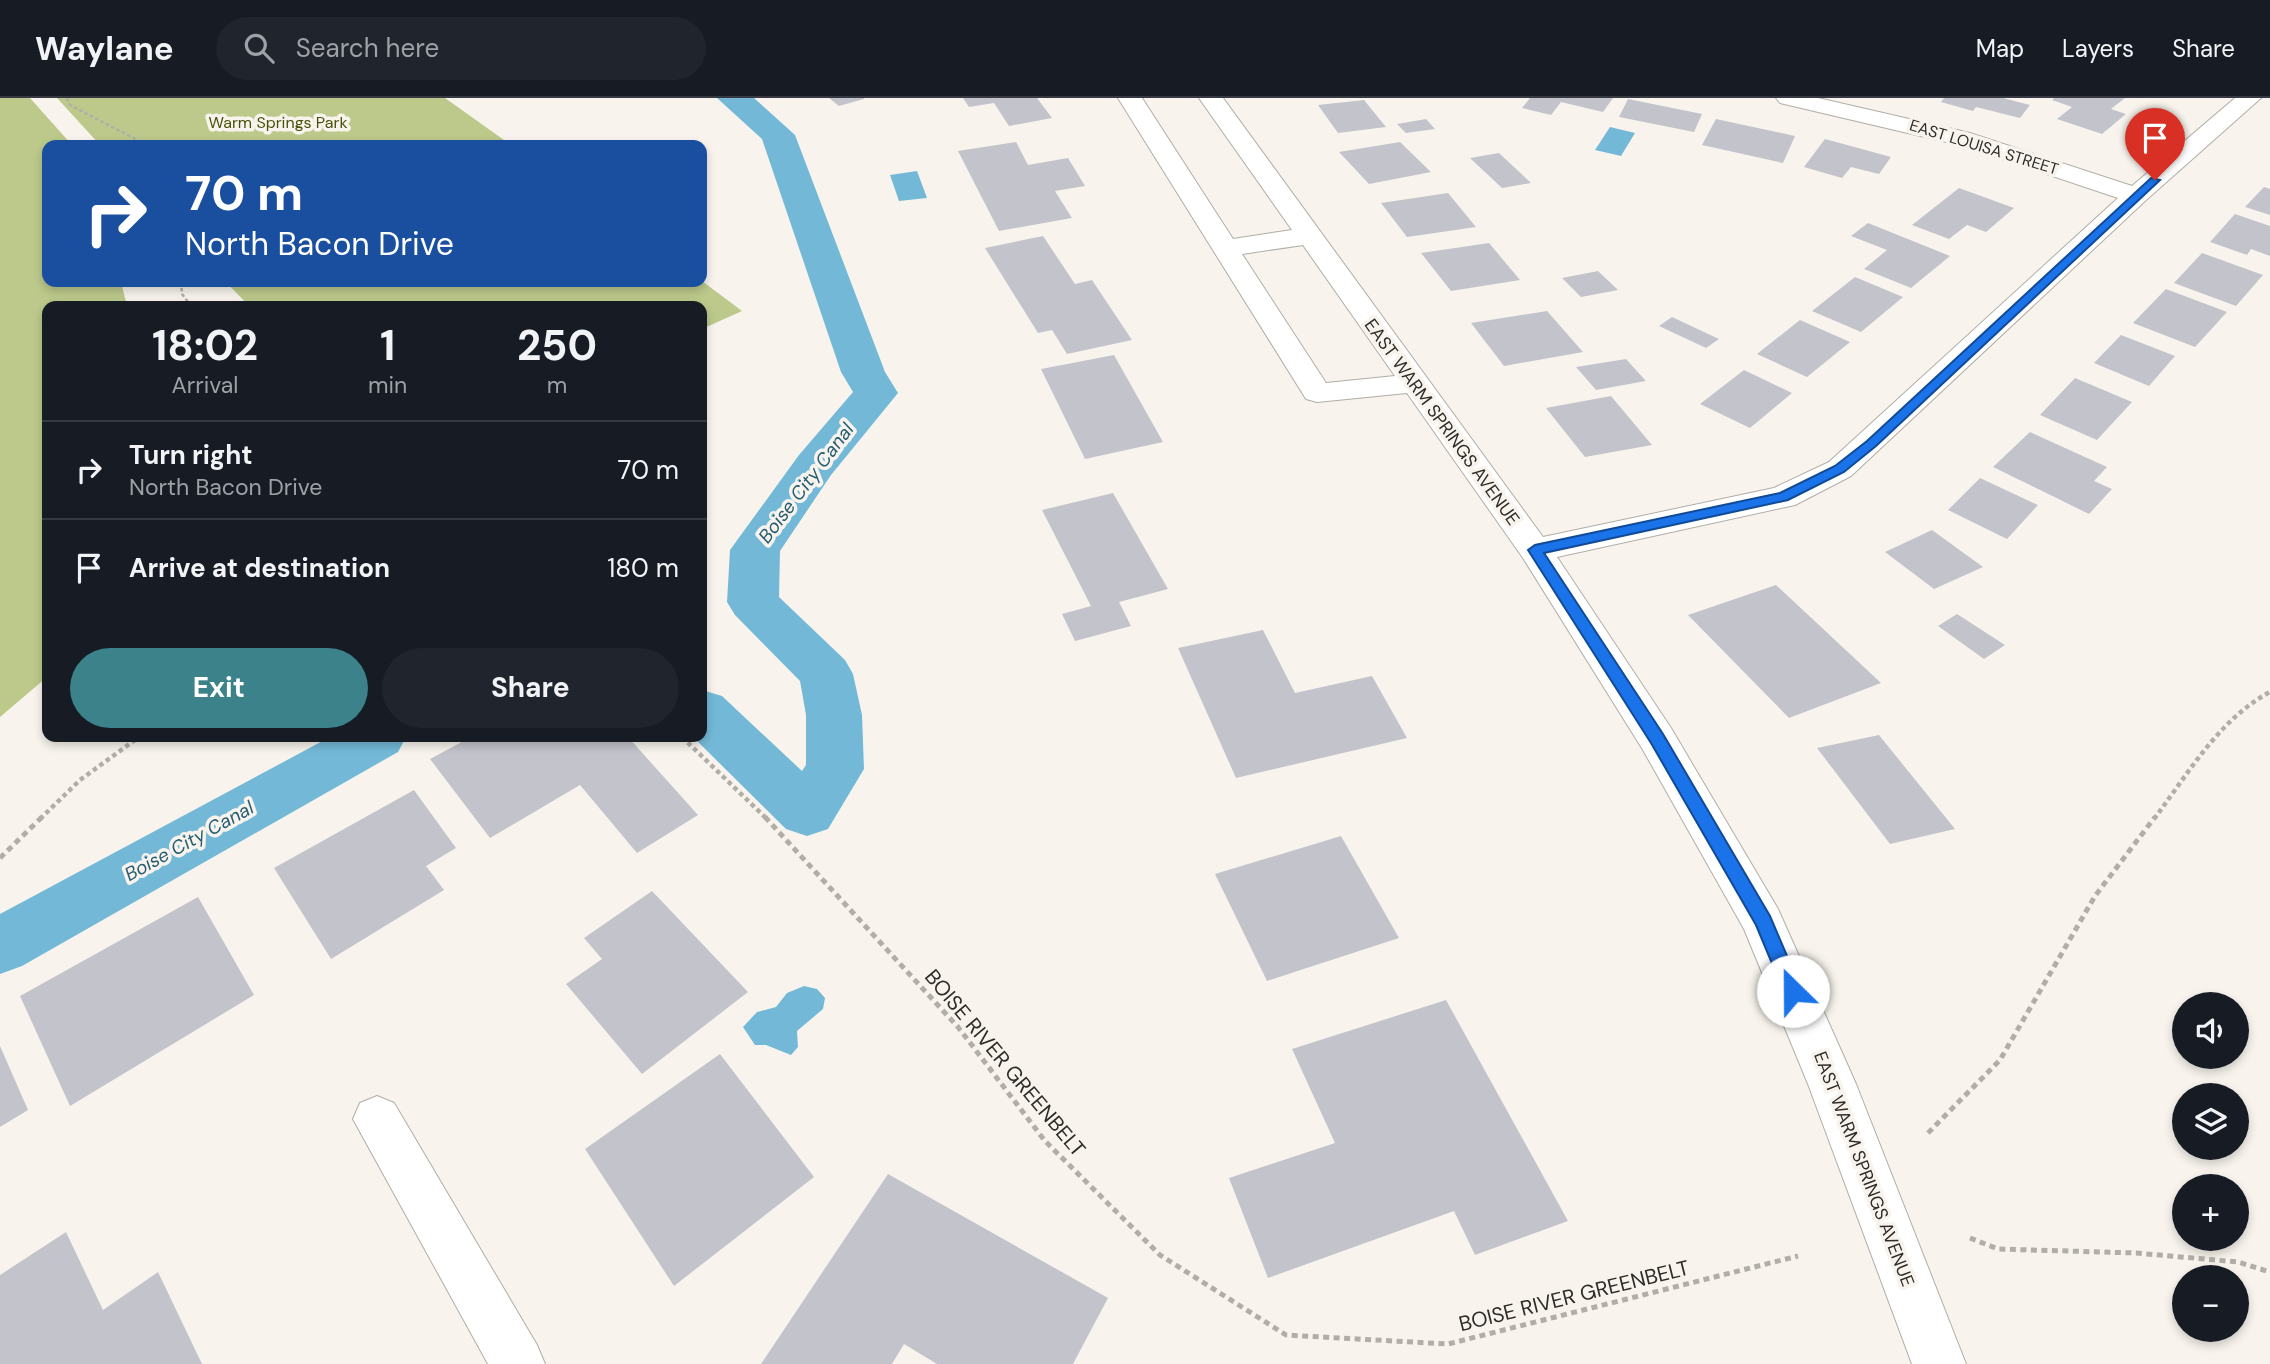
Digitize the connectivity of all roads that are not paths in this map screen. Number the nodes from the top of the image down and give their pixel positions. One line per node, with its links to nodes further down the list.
1 (1130, 98): 7 (street)
2 (1211, 98): 6 (street, EAST WARM SPRINGS AVENUE)
3 (1788, 98): 5 (street, EAST LOUISA STREET)
4 (2245, 99): 5 (street)
5 (2136, 196): 9 (street)
6 (1308, 236): 7 (street); 8 (street, EAST WARM SPRINGS AVENUE)
7 (1226, 248): 8 (street)
8 (1414, 383): 9 (street, EAST WARM SPRINGS AVENUE)
9 (1535, 550): 12 (street, EAST WARM SPRINGS AVENUE)
10 (377, 1119): 11 (street)
11 (518, 1364)
12 (1939, 1364)

